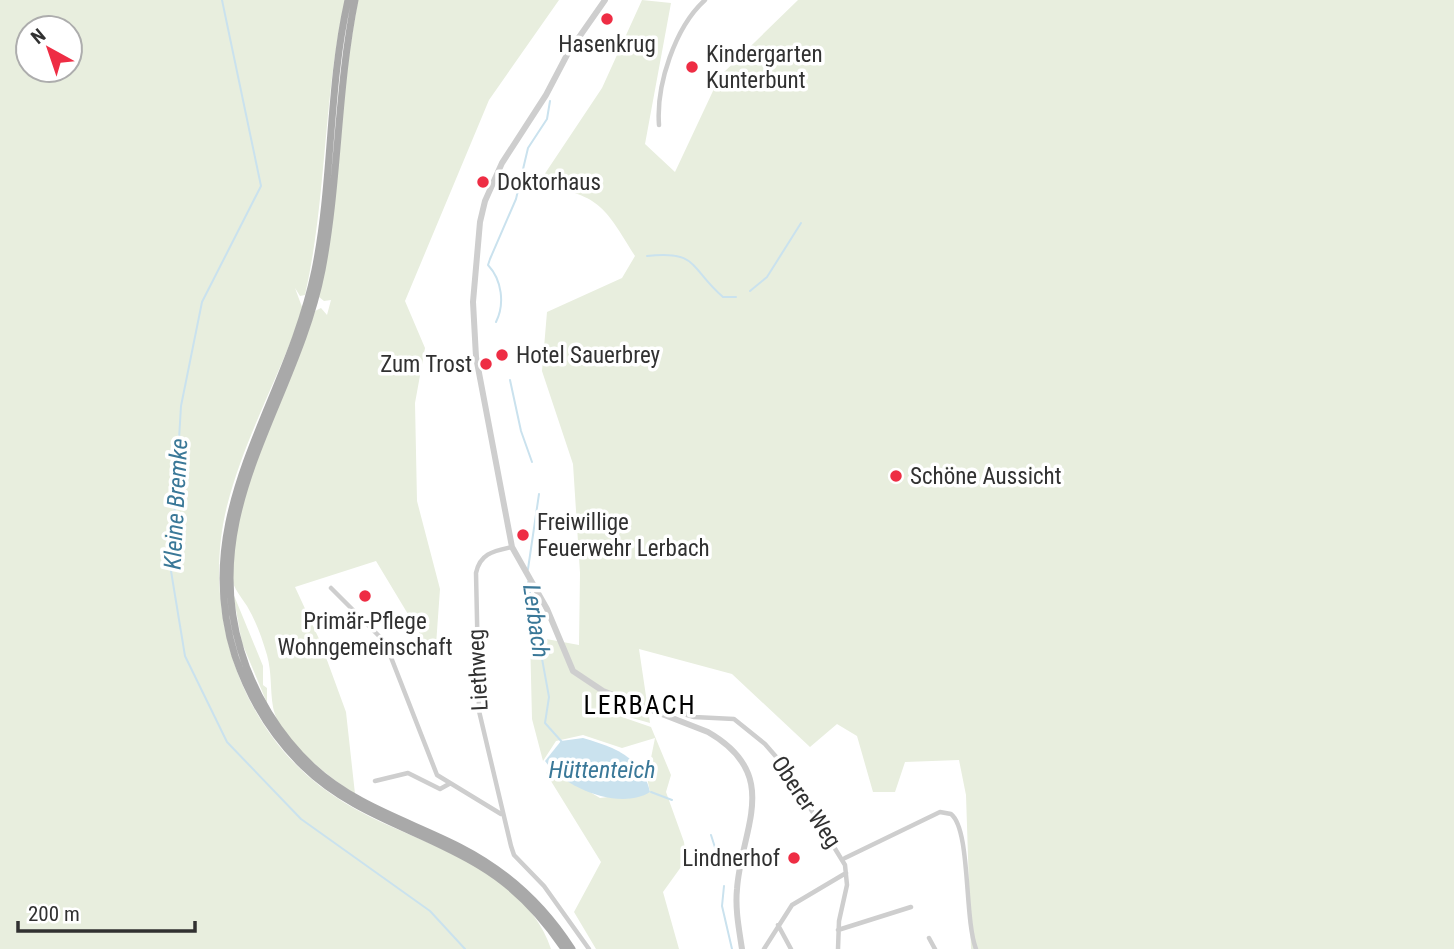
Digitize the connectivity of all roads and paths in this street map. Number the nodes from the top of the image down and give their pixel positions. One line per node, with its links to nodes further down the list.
1 (348, 0): 18 (main road)
2 (355, 0): 19 (main road)
3 (605, 0): 6 (street)
4 (705, 0): 5 (street)
5 (659, 125)
6 (512, 547): 8 (street); 11 (street, Liethweg)
7 (331, 588): 10 (street)
8 (647, 710): 13 (street, Oberer Weg); 21 (street)
9 (374, 781): 10 (street)
10 (449, 784): 11 (street)
11 (502, 814): 20 (street, Liethweg)
12 (845, 858): 26 (street)
13 (846, 873): 15 (street); 16 (street, Oberer Weg)
14 (911, 907): 16 (street)
15 (778, 925): 22 (street); 23 (street)
16 (838, 930): 24 (street, Oberer Weg)
17 (929, 938): 25 (street)
18 (565, 949)
19 (572, 949)
20 (589, 949)
21 (742, 949)
22 (764, 949)
23 (791, 949)
24 (838, 949)
25 (935, 949)
26 (976, 949)

